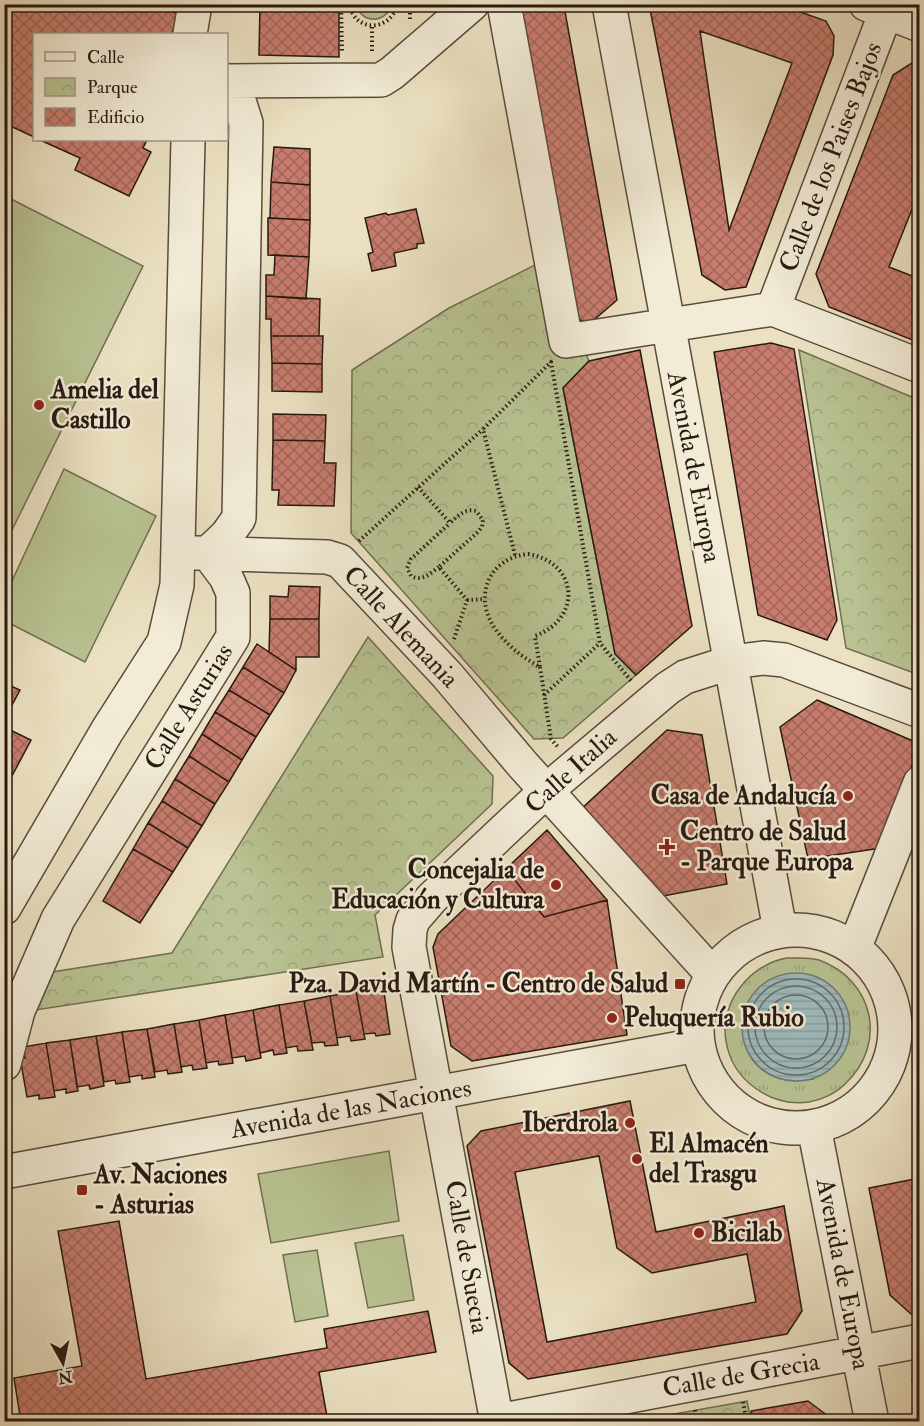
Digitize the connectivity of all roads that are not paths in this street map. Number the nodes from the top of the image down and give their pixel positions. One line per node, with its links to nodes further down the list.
1 (195, 4): 7 (street)
2 (472, 4): 8 (street)
3 (504, 4): 12 (street)
4 (609, 4): 12 (street, Avenida de Europa)
5 (880, 7): 6 (street); 11 (street, Calle de los Paises Bajos)
6 (920, 25)
7 (190, 33)
8 (228, 81)
9 (228, 93): 14 (street)
10 (188, 141): 14 (street)
11 (773, 309): 12 (street); 13 (street)
12 (667, 326): 15 (street, Avenida de Europa)
13 (920, 366)
14 (192, 553): 18 (street, Calle Alemania); 19 (street); 23 (street, Calle Asturias)
15 (732, 662): 16 (street, Calle Italia); 18 (street, Calle Italia); 20 (street, Avenida de Europa)
16 (920, 711)
17 (920, 783): 21 (street)
18 (547, 790): 22 (street, Calle Alemania); 27 (street, Calle Italia)
19 (4, 908)
20 (780, 930): 21 (street); 22 (street)
21 (854, 949): 24 (street)
22 (712, 975): 25 (street)
23 (11, 1009): 26 (street, Calle Asturias)
24 (907, 1012): 28 (street)
25 (697, 1045): 27 (street, Avenida de las Naciones); 28 (street)
26 (4, 1064)
27 (437, 1093): 29 (street, Avenida de las Naciones); 32 (street, Calle de Suecia)
28 (814, 1127): 31 (street, Avenida de Europa)
29 (4, 1172)
30 (920, 1341): 31 (street, Calle de Grecia)
31 (859, 1353): 32 (street, Calle de Grecia); 33 (street, Avenida de Europa)
32 (495, 1421)
33 (872, 1422)

